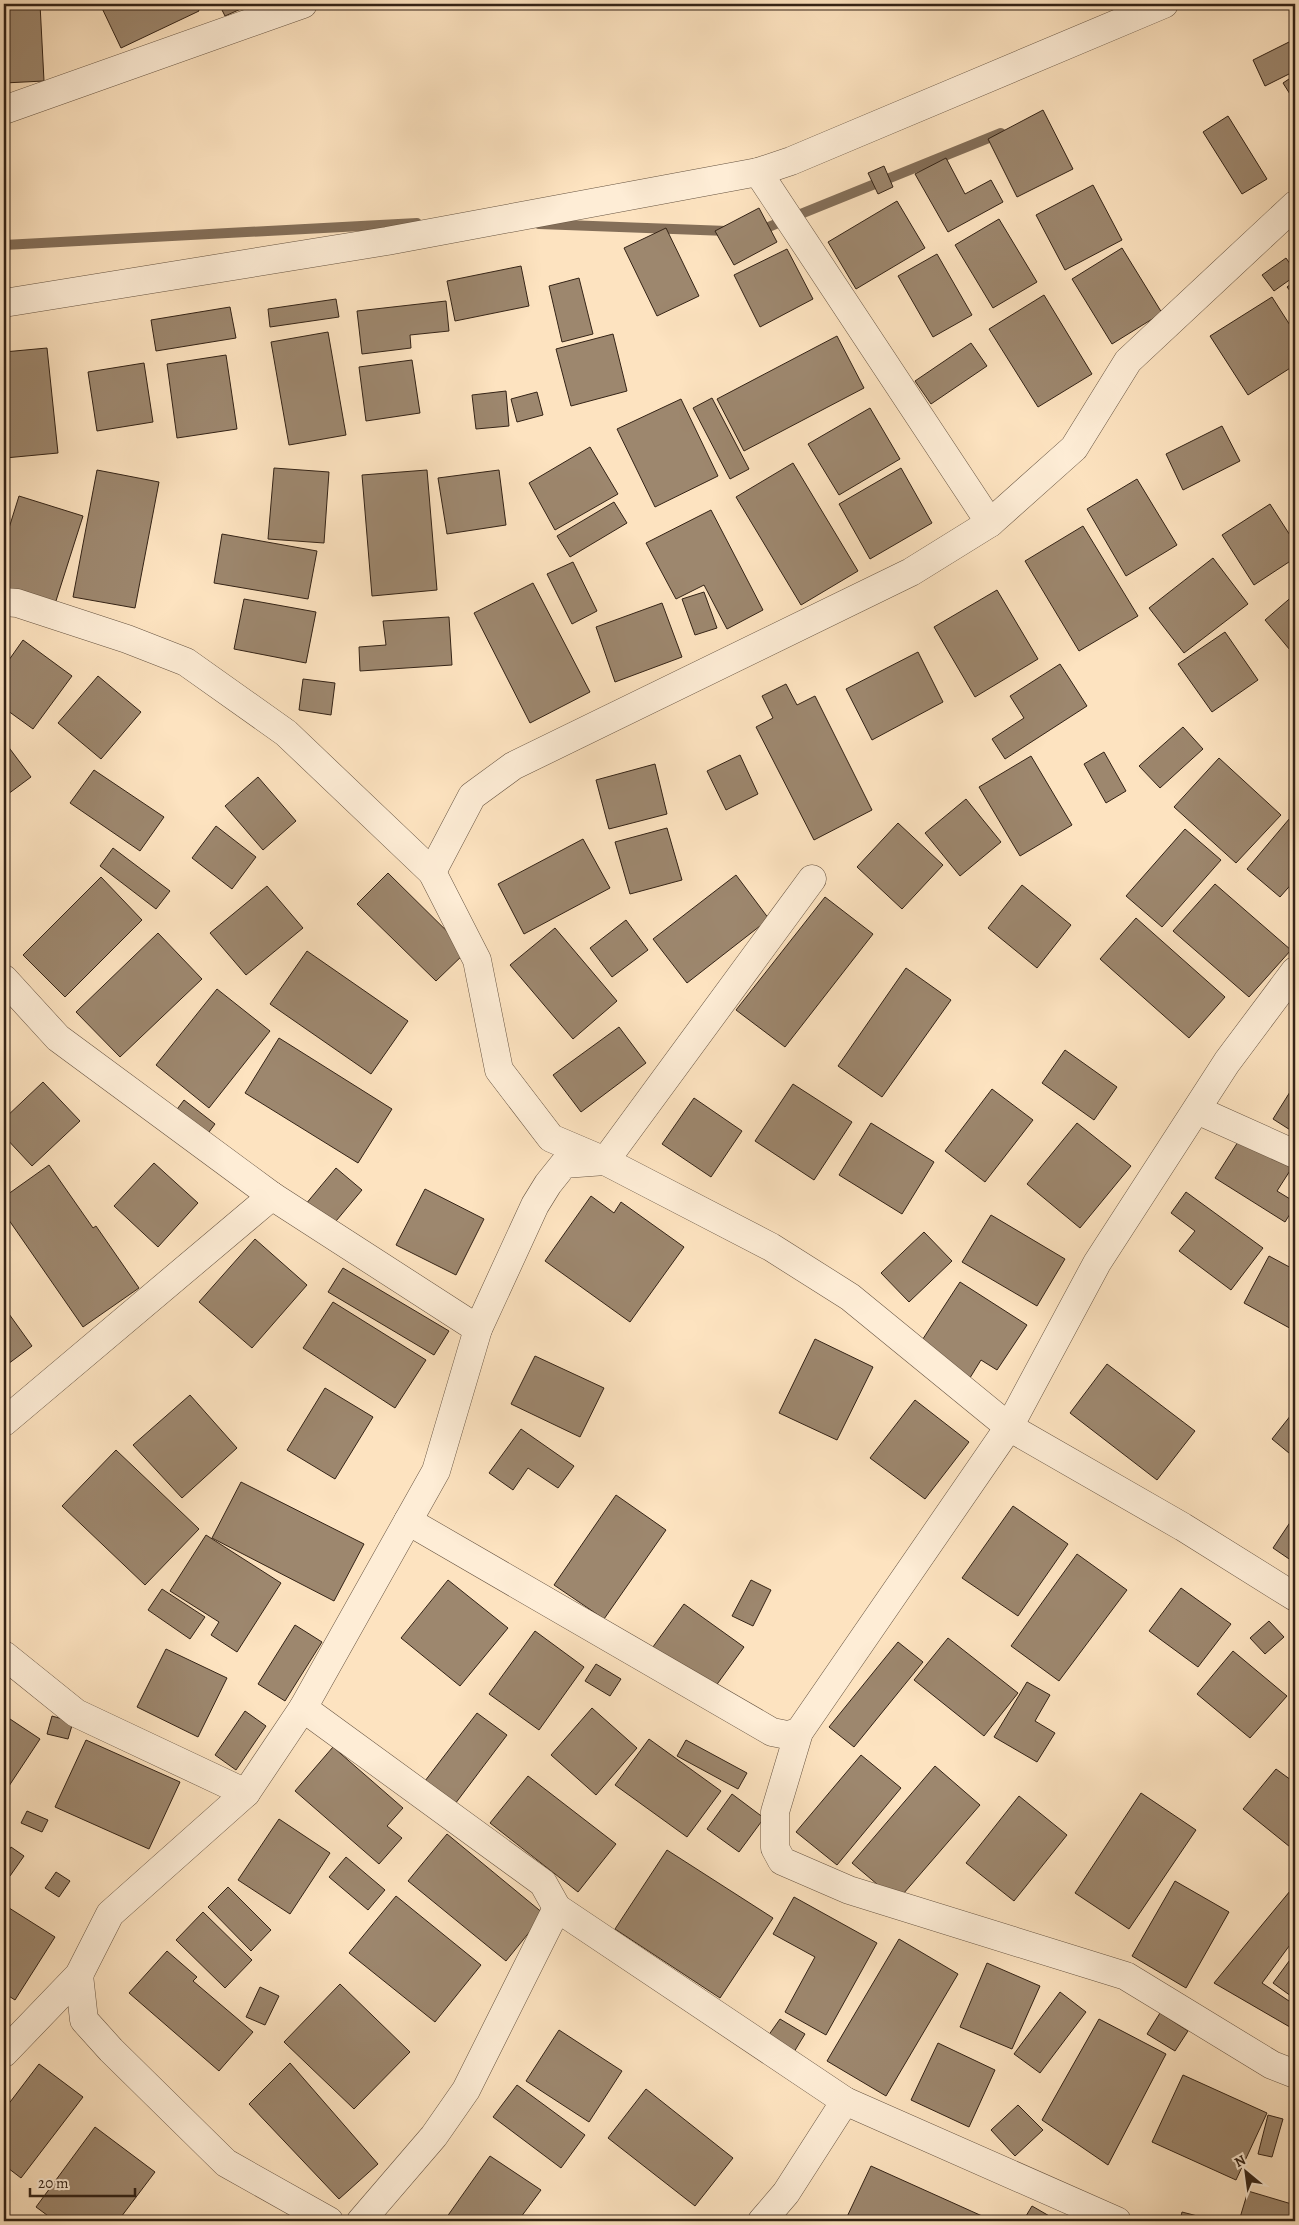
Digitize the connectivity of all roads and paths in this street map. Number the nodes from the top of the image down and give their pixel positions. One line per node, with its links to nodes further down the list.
1 (303, 4): 3 (street)
2 (1164, 4): 4 (street)
3 (4, 110)
4 (758, 172): 6 (street); 7 (street)
5 (1295, 205): 7 (street)
6 (4, 303)
7 (990, 522): 9 (street)
8 (4, 602): 9 (street)
9 (432, 872): 15 (street)
10 (812, 879): 15 (street)
11 (1295, 971): 13 (street)
12 (4, 979): 16 (street)
13 (1197, 1110): 14 (street); 19 (street)
14 (1295, 1154)
15 (605, 1161): 17 (street); 19 (street)
16 (272, 1196): 17 (street); 18 (street)
17 (478, 1329): 20 (street)
18 (4, 1422)
19 (1009, 1427): 21 (street); 24 (street)
20 (408, 1521): 23 (street); 24 (street)
21 (1295, 1597)
22 (4, 1655): 25 (street)
23 (303, 1708): 25 (street); 26 (street)
24 (798, 1732): 29 (street)
25 (246, 1793): 27 (street)
26 (557, 1908): 30 (street); 32 (street)
27 (79, 1976): 28 (street); 31 (street)
28 (4, 2053)
29 (1295, 2074)
30 (845, 2101): 33 (street); 34 (street)
31 (329, 2221)
32 (361, 2221)
33 (762, 2221)
34 (1117, 2221)

